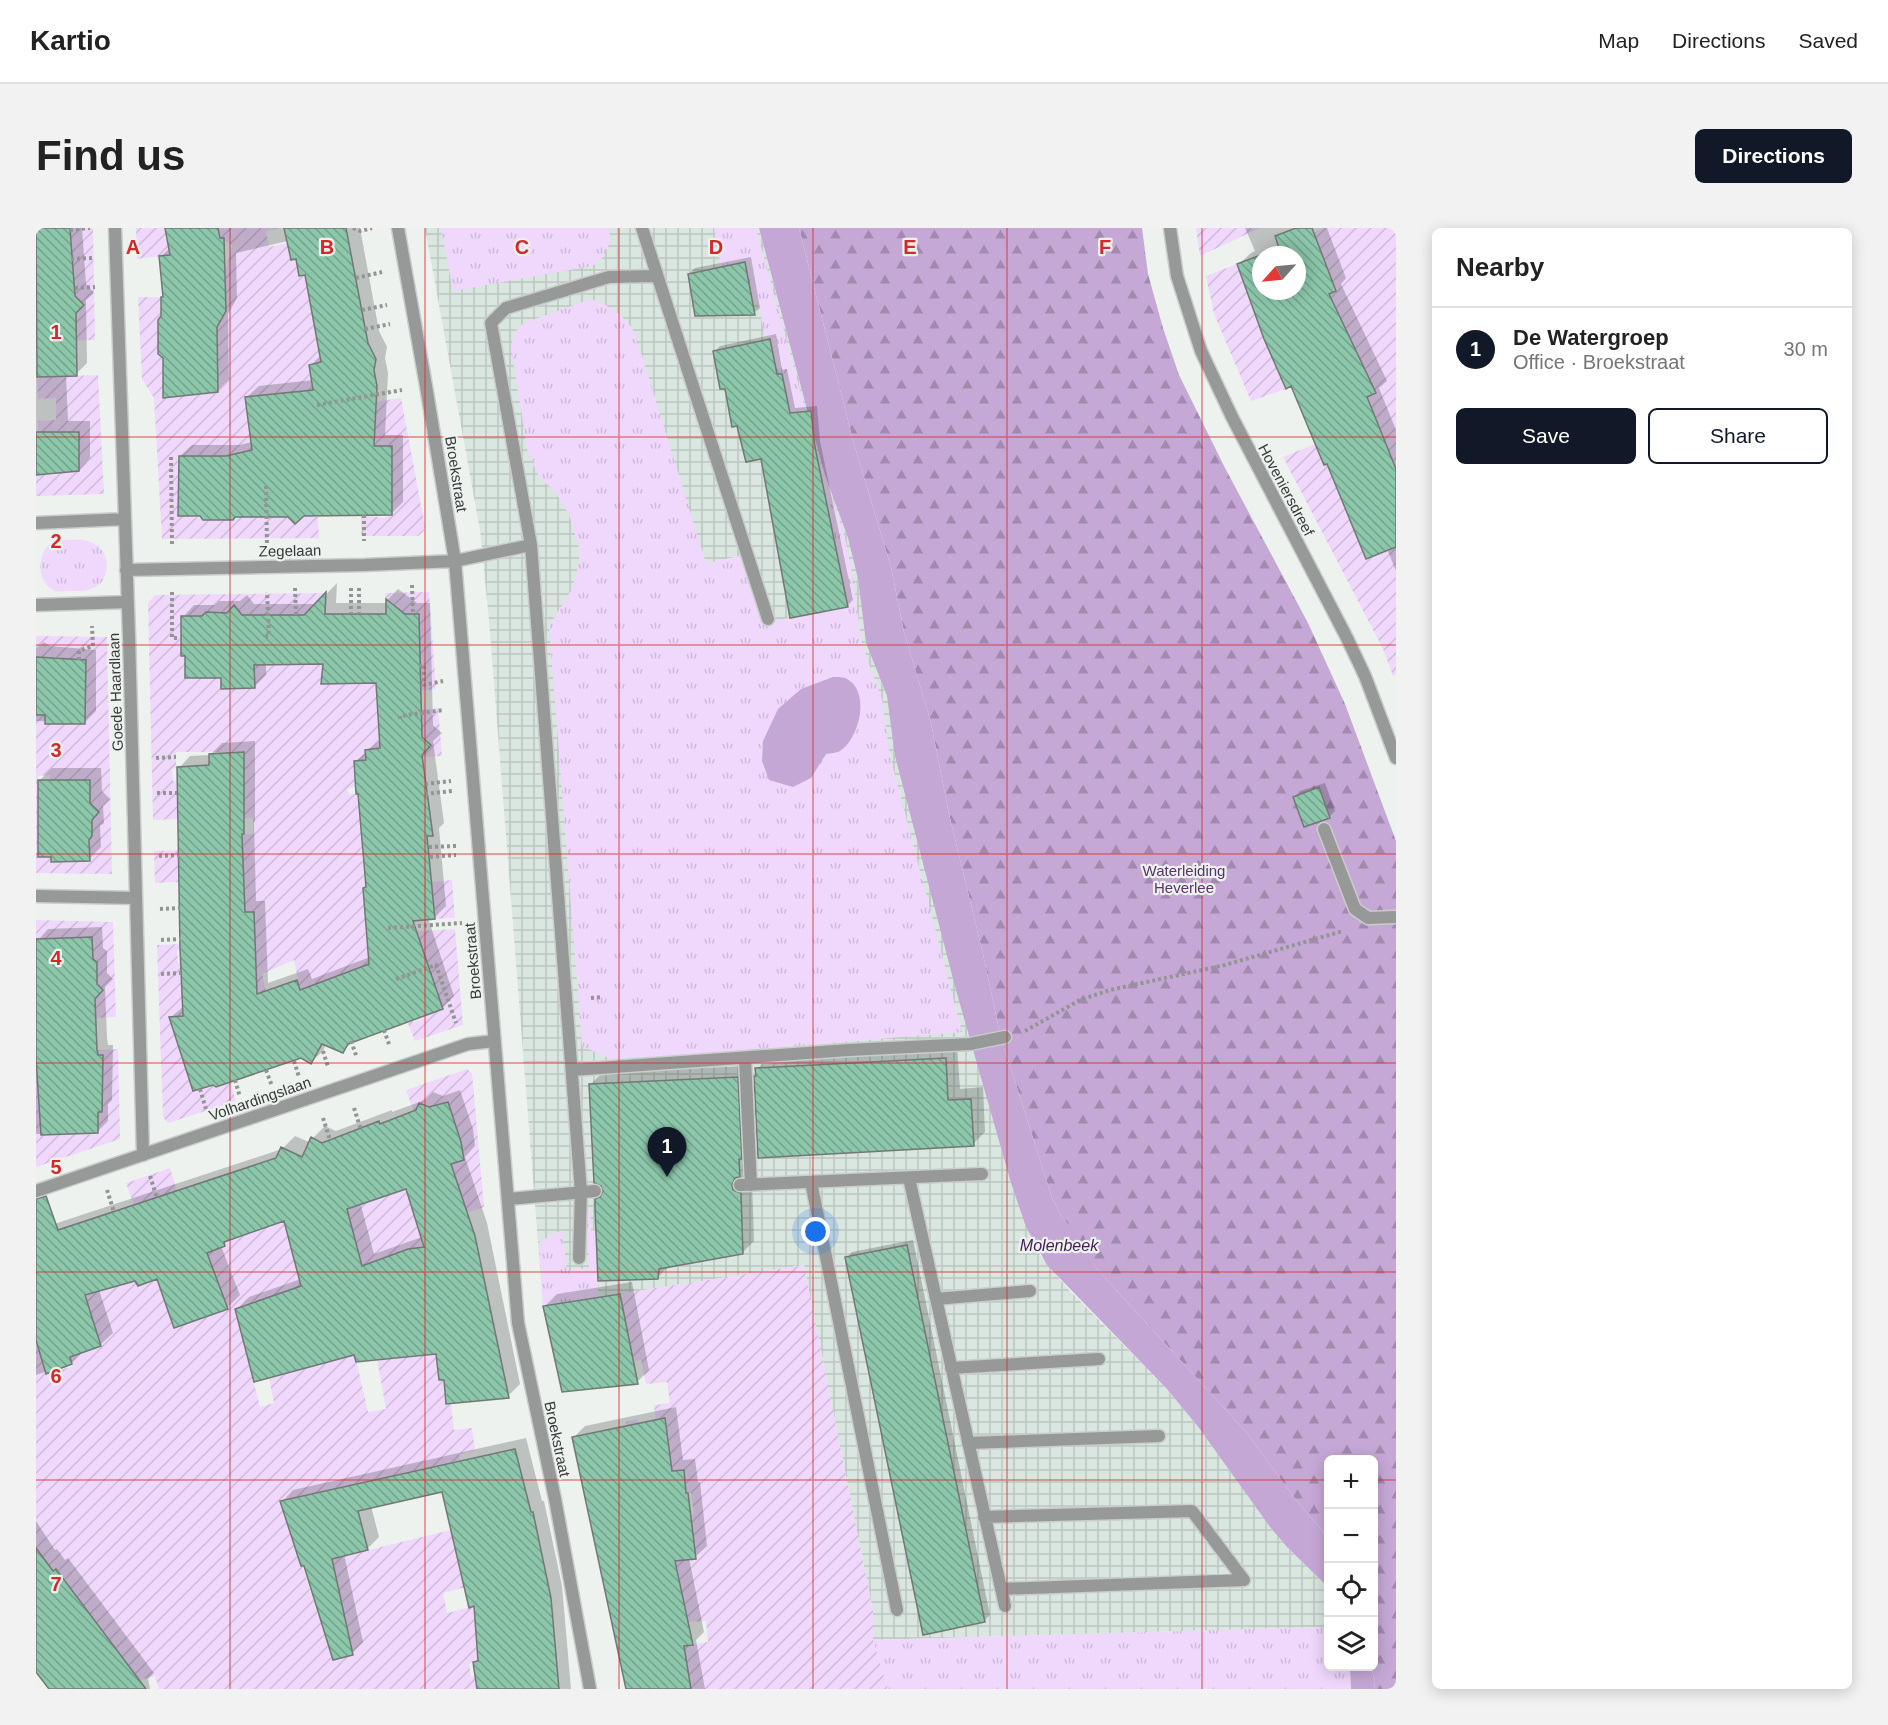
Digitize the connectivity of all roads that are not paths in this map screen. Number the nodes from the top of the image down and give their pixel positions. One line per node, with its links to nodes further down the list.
1 (115, 228): 6 (street, Goede Haardlaan)
2 (398, 228): 9 (street, Broekstraat)
3 (642, 228): 5 (street)
4 (1170, 228): 14 (street, Hoveniersdreef)
5 (657, 276): 8 (street); 13 (street)
6 (124, 519): 7 (street); 10 (street, Goede Haardlaan)
7 (36, 524)
8 (531, 545): 9 (street, Zegelaan); 22 (street)
9 (455, 561): 10 (street, Zegelaan); 20 (street, Broekstraat)
10 (126, 570): 11 (street, Goede Haardlaan)
11 (128, 602): 12 (street); 17 (street, Goede Haardlaan)
12 (36, 605)
13 (768, 619)
14 (1396, 758)
15 (1324, 829): 18 (street)
16 (36, 896): 17 (street)
17 (136, 898): 23 (street, Goede Haardlaan)
18 (1396, 917)
19 (1005, 1037): 21 (street)
20 (494, 1041): 23 (street, Volhardingslaan); 30 (street, Broekstraat)
21 (745, 1058): 22 (street); 26 (street)
22 (572, 1070): 29 (street)
23 (143, 1155): 27 (street, Volhardingslaan)
24 (981, 1174): 25 (street)
25 (909, 1178): 26 (street); 33 (street)
26 (811, 1182): 41 (street)
27 (36, 1191)
28 (595, 1191): 29 (street)
29 (581, 1192): 30 (street); 31 (street)
30 (509, 1199): 42 (street, Broekstraat)
31 (579, 1258)
32 (1030, 1291): 33 (street)
33 (936, 1299): 35 (street)
34 (1099, 1359): 35 (street)
35 (951, 1368): 37 (street)
36 (1159, 1436): 37 (street)
37 (968, 1443): 38 (street)
38 (984, 1517): 39 (street); 39 (street)
39 (1001, 1589): 40 (street)
40 (1005, 1606)
41 (897, 1610)
42 (590, 1689)

